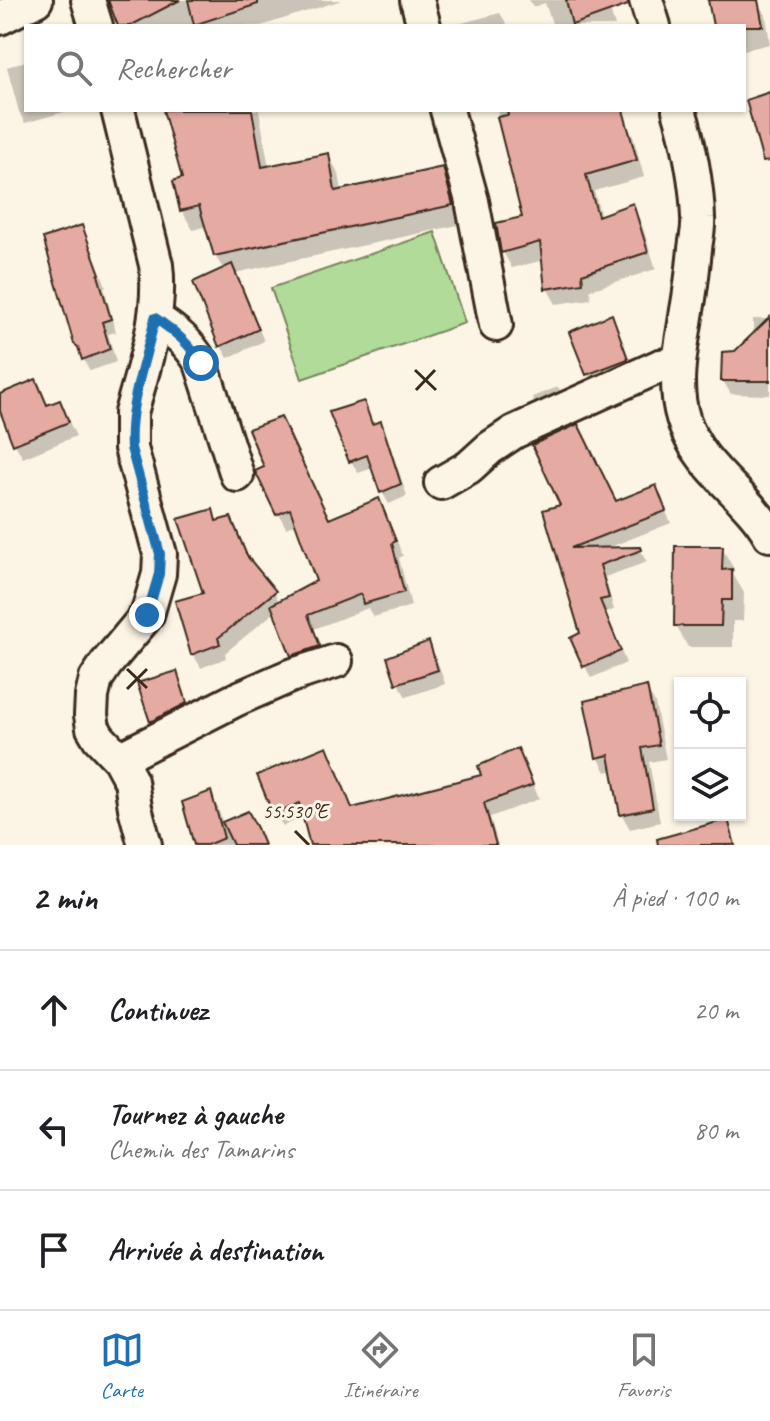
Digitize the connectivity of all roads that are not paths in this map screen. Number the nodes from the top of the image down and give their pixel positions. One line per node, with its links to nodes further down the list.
1 (36, 0): 5 (street)
2 (88, 0): 6 (street)
3 (417, 0): 7 (street)
4 (646, 0): 8 (street)
5 (0, 18)
6 (95, 24)
7 (423, 24)
8 (653, 24)
9 (118, 112): 12 (street)
10 (448, 112): 13 (street)
11 (680, 112): 14 (street)
12 (155, 318): 15 (street); 19 (street)
13 (496, 325)
14 (679, 363): 16 (street); 17 (street)
15 (237, 475)
16 (441, 483)
17 (769, 532)
18 (336, 661): 19 (street)
19 (119, 759): 20 (street)
20 (145, 845)

